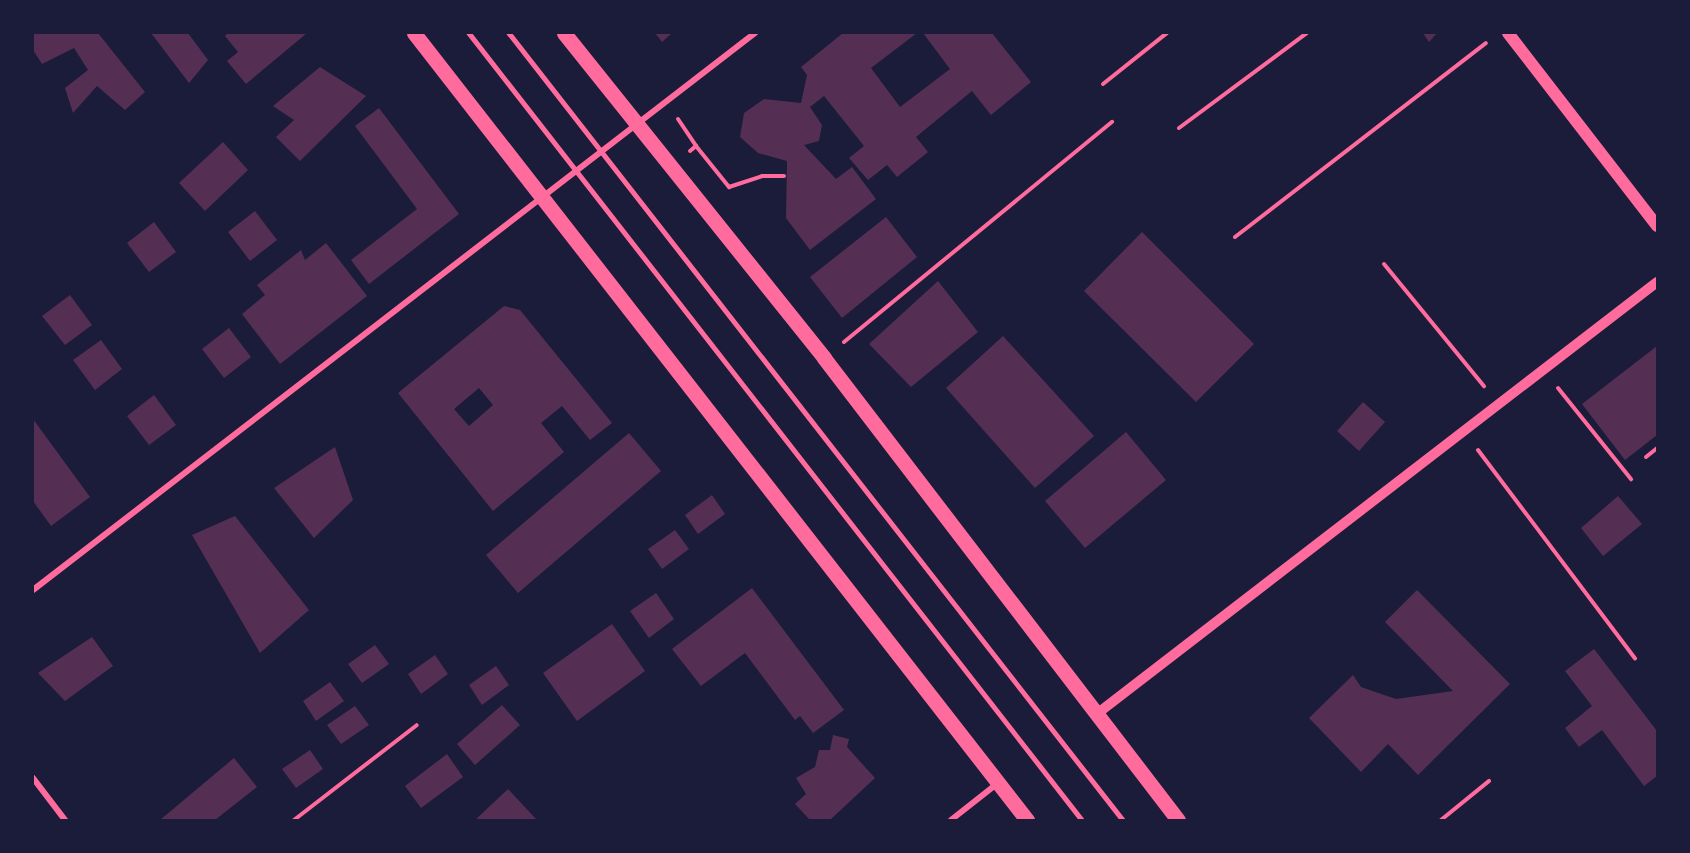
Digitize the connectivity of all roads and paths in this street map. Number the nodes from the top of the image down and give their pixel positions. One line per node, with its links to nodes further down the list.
1 (414, 33): 20 (main road)
2 (469, 33): 18 (lane)
3 (509, 33): 16 (lane)
4 (564, 33): 13 (main road)
5 (755, 33): 11 (street)
6 (1167, 33): 10 (path)
7 (1306, 33): 14 (path)
8 (1508, 33): 21 (main road)
9 (1489, 40): 22 (path)
10 (1103, 84)
11 (667, 104): 13 (street); 15 (path)
12 (1112, 122): 25 (path)
13 (639, 125): 16 (street); 17 (main road)
14 (1179, 128)
15 (696, 146): 17 (path); 19 (path)
16 (603, 153): 18 (street); 44 (lane)
17 (671, 165): 25 (main road)
18 (579, 172): 20 (street); 43 (lane)
19 (784, 176)
20 (545, 198): 32 (street); 38 (main road)
21 (1657, 226)
22 (1235, 237)
23 (1384, 264): 27 (path)
24 (1657, 282): 26 (street)
25 (824, 358): 34 (main road)
26 (1543, 370): 27 (street); 31 (path)
27 (1499, 404): 28 (street)
28 (1464, 431): 33 (path); 34 (street)
29 (1657, 448): 30 (path)
30 (1646, 457)
31 (1631, 479)
32 (33, 590)
33 (1635, 658)
34 (1098, 713): 45 (main road)
35 (417, 725): 40 (path)
36 (33, 778): 39 (street)
37 (1489, 781): 46 (path)
38 (999, 783): 41 (street); 42 (main road)
39 (65, 820)
40 (294, 820)
41 (951, 820)
42 (1027, 820)
43 (1082, 820)
44 (1123, 820)
45 (1179, 820)
46 (1441, 820)

